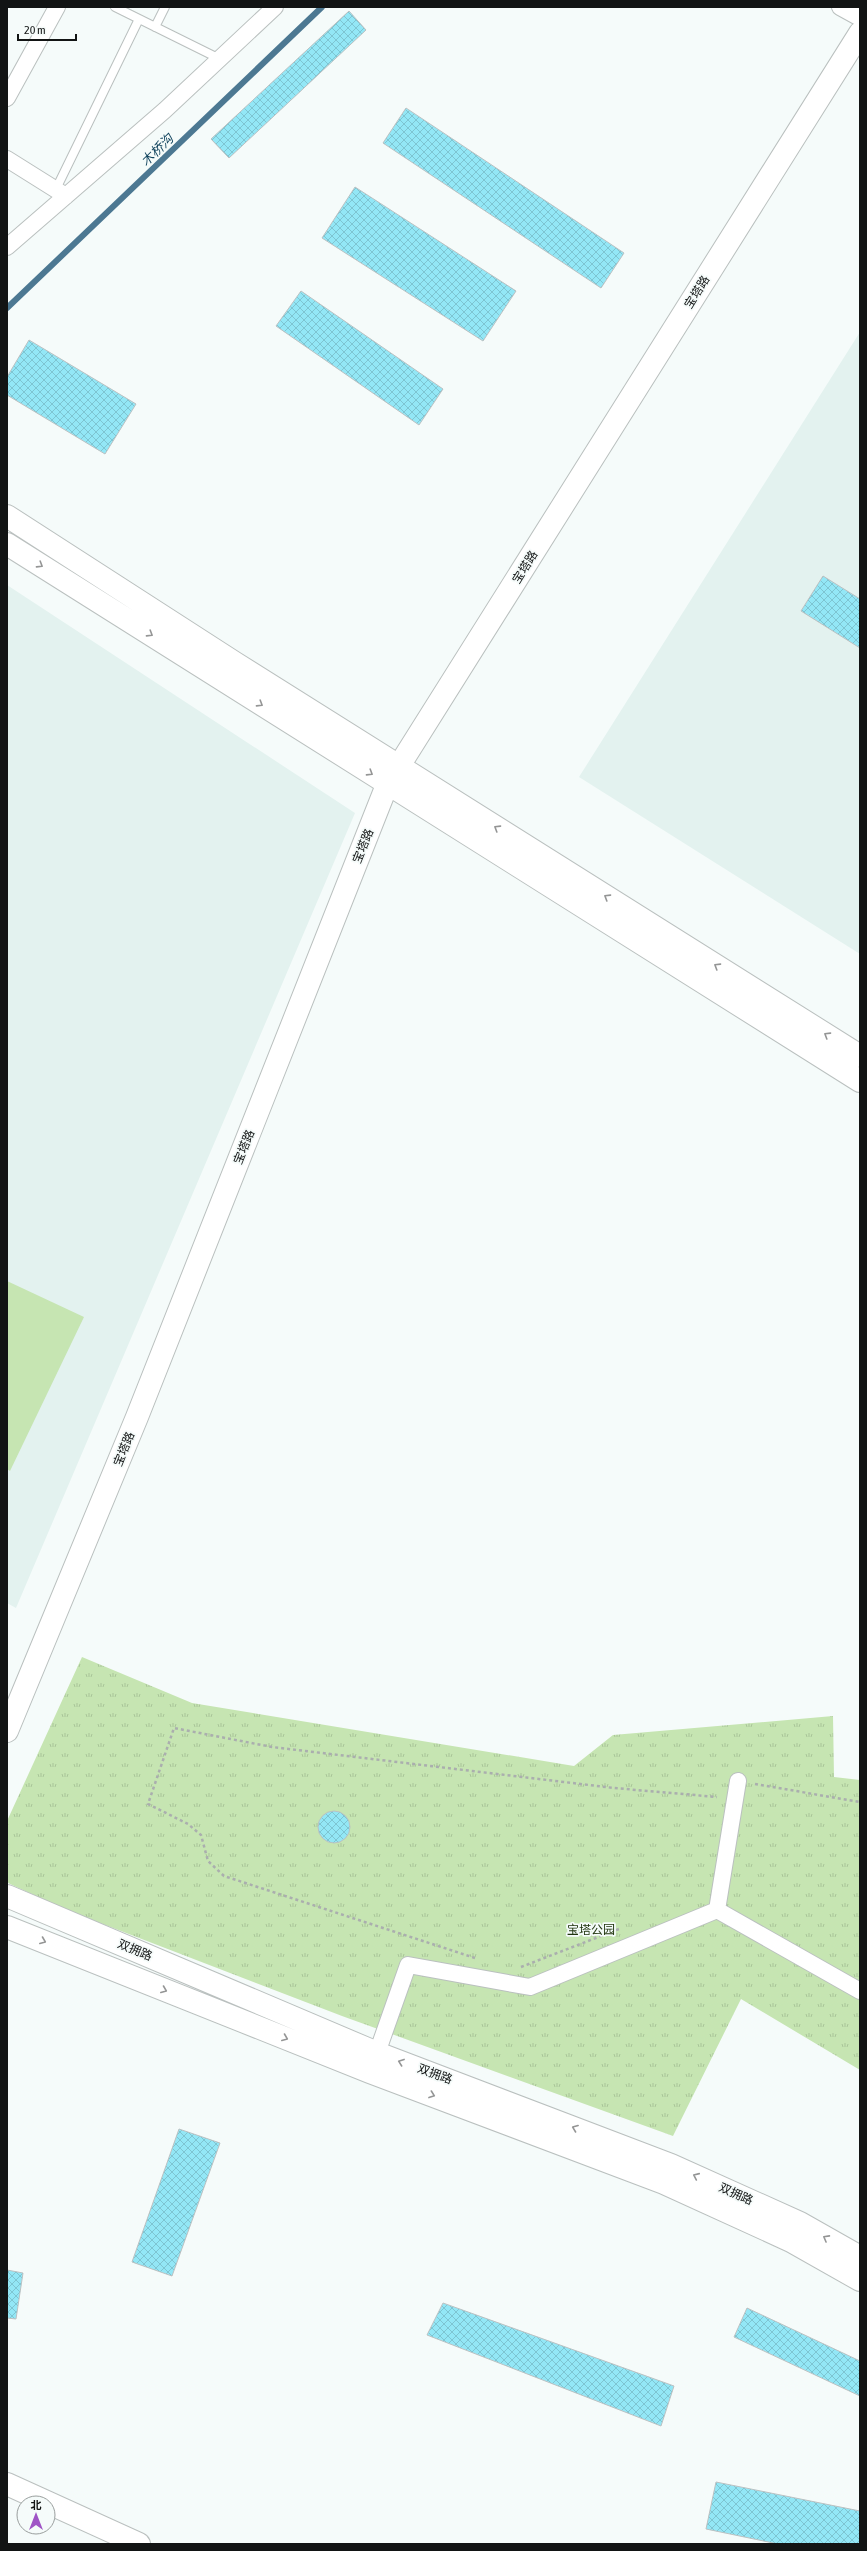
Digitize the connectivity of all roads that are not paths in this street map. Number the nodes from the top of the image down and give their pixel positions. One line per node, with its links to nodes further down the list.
1 (57, 7): 11 (street)
2 (115, 7): 7 (lane)
3 (165, 7): 8 (lane)
4 (275, 7): 10 (street)
5 (840, 7): 6 (street)
6 (860, 18)
7 (139, 19): 8 (lane); 13 (lane)
8 (155, 27): 10 (lane)
9 (860, 33): 17 (main road, 宝塔路)
10 (220, 59): 13 (street)
11 (7, 98)
12 (7, 160): 13 (street)
13 (61, 193): 14 (street)
14 (7, 247)
15 (7, 516): 17 (main road)
16 (7, 544): 17 (main road, one-way to 17)
17 (394, 776): 18 (main road, one-way to 17); 19 (main road); 22 (main road, 宝塔路)
18 (741, 981): 19 (main road); 20 (main road, one-way to 18)
19 (731, 1000): 21 (main road)
20 (860, 1056)
21 (860, 1081)
22 (7, 1731)
23 (738, 1781): 25 (street)
24 (7, 1896): 28 (main road, 双拥路)
25 (717, 1910): 27 (street); 28 (street)
26 (7, 1927): 30 (main road, 双拥路, one-way to 30)
27 (860, 1991)
28 (377, 2053): 29 (main road, 双拥路, one-way to 28)
29 (860, 2257)
30 (860, 2280)
31 (7, 2484): 32 (main road)
32 (139, 2544)

